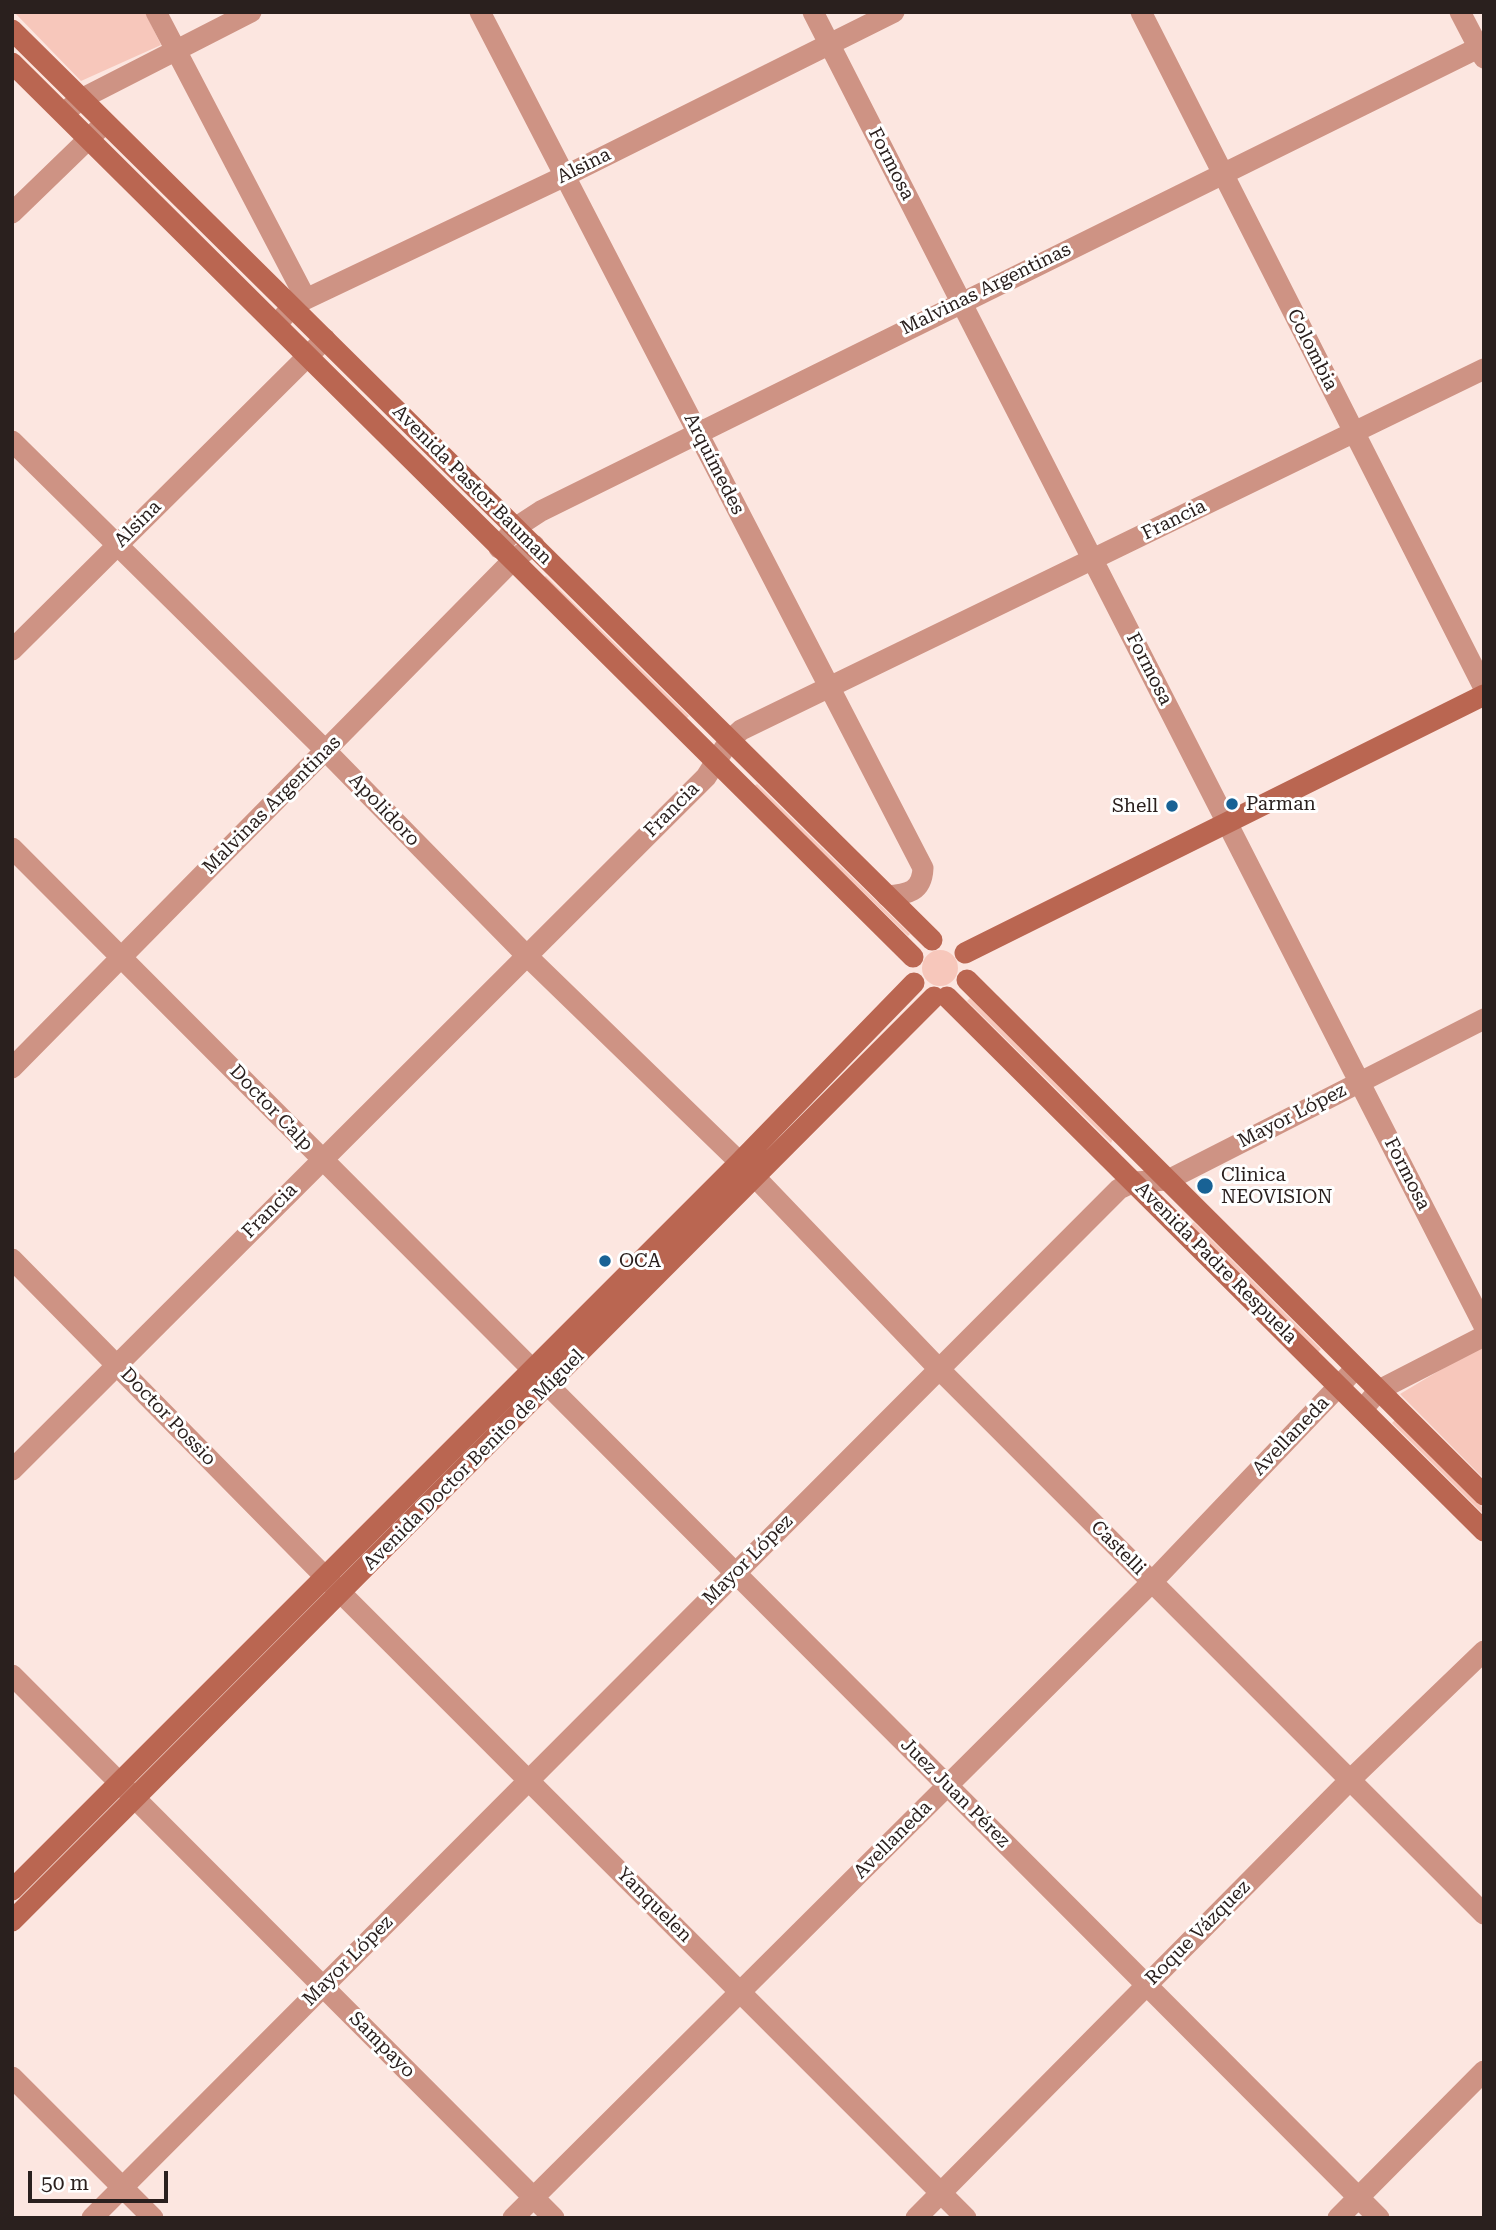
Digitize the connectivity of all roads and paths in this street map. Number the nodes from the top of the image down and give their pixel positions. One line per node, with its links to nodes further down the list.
1 (156, 12): 10 (street)
2 (251, 12): 10 (street)
3 (480, 12): 18 (street, Arquímedes)
4 (813, 12): 9 (street, Formosa)
5 (894, 12): 9 (street, Alsina)
6 (1141, 12): 17 (street, Colombia)
7 (1460, 12): 11 (street)
8 (12, 30): 13 (main road, Avenida Pastor Bauman)
9 (830, 44): 18 (street, Alsina); 20 (street, Formosa)
10 (175, 50): 13 (street); 21 (street)
11 (1482, 50): 17 (street, Malvinas Argentinas)
12 (12, 63): 14 (main road, Avenida Pastor Bauman)
13 (81, 99): 14 (street); 15 (main road, Avenida Pastor Bauman)
14 (63, 114): 16 (main road, Avenida Pastor Bauman)
15 (105, 123): 16 (street); 21 (main road, Avenida Pastor Bauman)
16 (88, 139): 19 (street); 22 (main road, Avenida Pastor Bauman)
17 (1222, 173): 20 (street, Malvinas Argentinas); 27 (street, Colombia)
18 (565, 176): 21 (street, Alsina); 26 (street, Arquímedes)
19 (12, 213)
20 (961, 301): 26 (street, Malvinas Argentinas); 33 (street, Formosa)
21 (299, 302): 22 (street, Alsina); 23 (main road, Avenida Pastor Bauman)
22 (277, 324): 24 (main road, Avenida Pastor Bauman)
23 (325, 339): 24 (street, Alsina); 29 (main road, Avenida Pastor Bauman)
24 (308, 355): 30 (street, Alsina); 32 (main road, Avenida Pastor Bauman)
25 (1484, 369): 27 (street, Francia)
26 (697, 431): 29 (street, Malvinas Argentinas); 35 (street, Arquímedes)
27 (1354, 432): 33 (street, Francia); 36 (street, Colombia)
28 (12, 441): 30 (street, Apolidoro)
29 (515, 528): 31 (main road, Avenida Pastor Bauman); 32 (street, Malvinas Argentinas)
30 (116, 545): 34 (street, Alsina); 39 (street, Apolidoro)
31 (534, 545): 32 (street, Malvinas Argentinas); 38 (main road, Avenida Pastor Bauman)
32 (506, 554): 39 (street, Malvinas Argentinas); 40 (main road, Avenida Pastor Bauman)
33 (1093, 559): 35 (street, Francia); 41 (street, Formosa)
34 (12, 650)
35 (830, 688): 38 (street, Francia); 43 (street, Arquímedes)
36 (1484, 688)
37 (1484, 695): 41 (main road)
38 (729, 741): 40 (street, Francia); 43 (main road, Avenida Pastor Bauman)
39 (327, 752): 46 (street, Malvinas Argentinas); 47 (street, Apolidoro)
40 (715, 764): 47 (street, Francia); 48 (main road, Avenida Pastor Bauman)
41 (1228, 822): 45 (main road); 54 (street, Formosa)
42 (12, 848): 46 (street, Doctor Calp)
43 (887, 895): 44 (main road, Avenida Pastor Bauman)
44 (932, 940): 45 (main road); 48 (main road)
45 (965, 953): 49 (main road)
46 (121, 954): 53 (street, Malvinas Argentinas); 55 (street, Doctor Calp)
47 (526, 955): 55 (street, Francia); 56 (street, Apolidoro)
48 (913, 957): 50 (main road)
49 (967, 980): 51 (main road); 58 (main road, Avenida Padre Respuela)
50 (914, 983): 51 (main road); 56 (main road, Avenida Doctor Benito de Miguel)
51 (941, 997): 57 (main road, Avenida Doctor Benito de Miguel); 59 (main road, Avenida Padre Respuela)
52 (1484, 1019): 54 (street, Mayor López)
53 (12, 1068)
54 (1359, 1081): 58 (street, Mayor López); 61 (street, Formosa)
55 (322, 1160): 63 (street, Francia); 64 (street, Doctor Calp)
56 (740, 1162): 57 (street, Apolidoro); 64 (main road, Avenida Doctor Benito de Miguel)
57 (756, 1178): 66 (street, Castelli); 67 (main road, Avenida Doctor Benito de Miguel)
58 (1168, 1180): 59 (street, Mayor López); 65 (main road, Avenida Padre Respuela)
59 (1134, 1182): 66 (street, Mayor López); 68 (main road, Avenida Padre Respuela)
60 (12, 1259): 63 (street, Doctor Possio)
61 (1484, 1326)
62 (1484, 1336): 69 (street)
63 (117, 1365): 71 (street, Francia); 75 (street, Doctor Possio)
64 (531, 1368): 67 (street, Juez Juan Pérez); 75 (main road, Avenida Doctor Benito de Miguel)
65 (1356, 1368): 68 (street, Avellaneda); 69 (main road, Avenida Padre Respuela)
66 (939, 1369): 74 (street, Mayor López); 76 (street, Castelli)
67 (548, 1386): 74 (street, Juez Juan Pérez); 77 (main road, Avenida Doctor Benito de Miguel)
68 (1339, 1386): 70 (main road, Avenida Padre Respuela); 76 (street, Avellaneda)
69 (1379, 1390): 70 (street); 72 (main road, Avenida Padre Respuela)
70 (1363, 1409): 73 (main road, Avenida Padre Respuela)
71 (12, 1470)
72 (1484, 1495)
73 (1484, 1531)
74 (735, 1573): 80 (street, Mayor López); 83 (street, Juez Juan Pérez)
75 (324, 1576): 77 (street, Doctor Possio); 82 (main road, Avenida Doctor Benito de Miguel)
76 (1152, 1582): 81 (street, Castelli); 83 (street, Avellaneda)
77 (341, 1594): 80 (street, Yanquelen); 84 (main road, Avenida Doctor Benito de Miguel)
78 (1484, 1651): 81 (street, Roque Vázquez)
79 (12, 1675): 82 (street, Sampayo)
80 (529, 1779): 89 (street, Mayor López); 90 (street, Yanquelen)
81 (1350, 1780): 86 (street, Castelli); 88 (street, Roque Vázquez)
82 (121, 1783): 84 (street, Sampayo); 85 (main road, Avenida Doctor Benito de Miguel)
83 (947, 1786): 88 (street, Juez Juan Pérez); 90 (street, Avellaneda)
84 (136, 1798): 87 (main road, Avenida Doctor Benito de Miguel); 89 (street, Sampayo)
85 (12, 1890)
86 (1484, 1914)
87 (12, 1922)
88 (1146, 1985): 94 (street, Roque Vázquez); 96 (street, Juez Juan Pérez)
89 (323, 1986): 93 (street, Mayor López); 95 (street, Sampayo)
90 (740, 1992): 94 (street, Yanquelen); 95 (street, Avellaneda)
91 (1484, 2071): 96 (street)
92 (12, 2077): 93 (street)
93 (123, 2187): 97 (street, Mayor López); 98 (street)
94 (941, 2193): 101 (street, Roque Vázquez); 102 (street, Yanquelen)
95 (533, 2197): 99 (street, Avellaneda); 100 (street, Sampayo)
96 (1358, 2197): 103 (street); 104 (street, Juez Juan Pérez)
97 (92, 2218)
98 (153, 2218)
99 (513, 2218)
100 (554, 2218)
101 (916, 2218)
102 (966, 2218)
103 (1338, 2218)
104 (1379, 2218)

